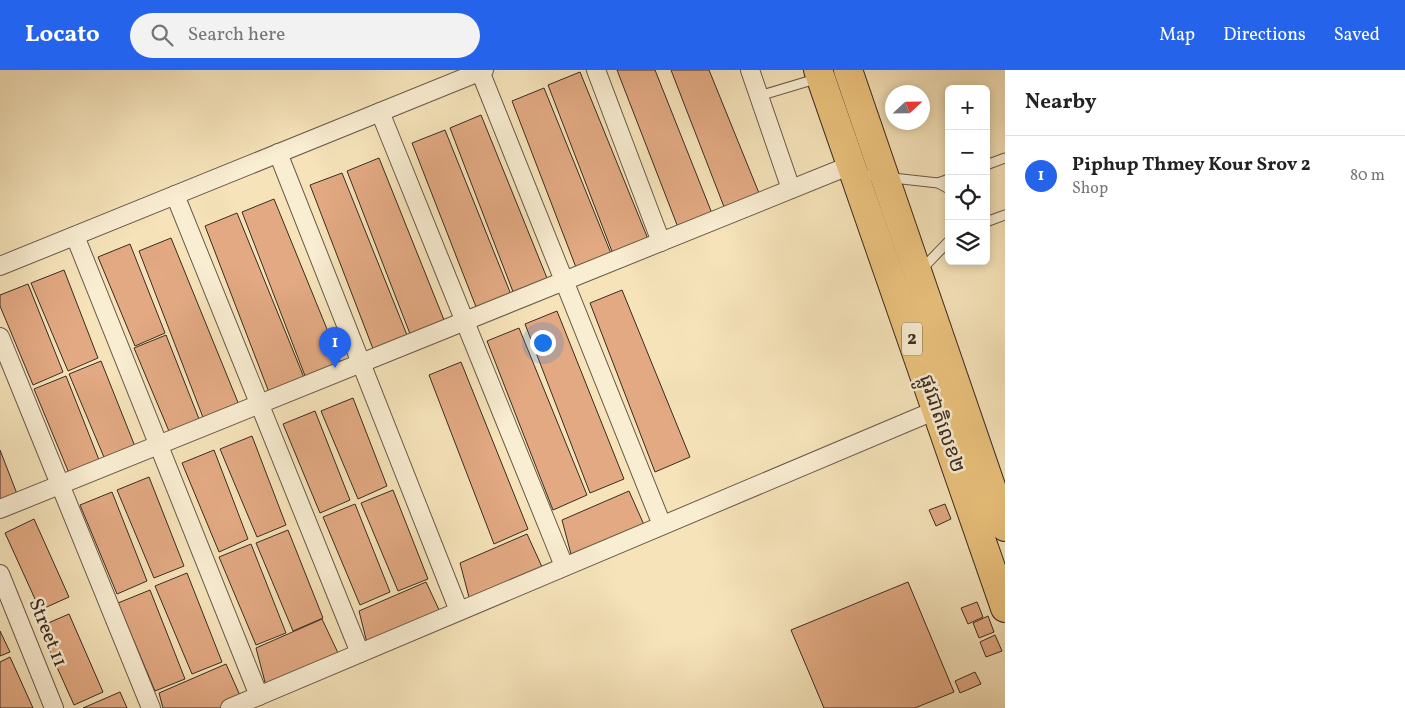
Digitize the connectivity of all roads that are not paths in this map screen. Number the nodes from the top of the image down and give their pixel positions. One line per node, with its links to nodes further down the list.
1 (596, 70): 20 (street)
2 (750, 70): 5 (street)
3 (482, 71): 6 (street); 23 (street)
4 (829, 73): 5 (lane); 10 (highway, ផ្លូវជាតិលេខ២ / 2); 11 (highway, ផ្លូវជាតិលេខ២ / 2)
5 (759, 96): 15 (street)
6 (380, 112): 7 (street); 25 (street)
7 (278, 153): 16 (street); 27 (street)
8 (1005, 158): 9 (lane)
9 (990, 164)
10 (853, 169): 11 (lane); 15 (street); 24 (highway, ផ្លូវជាតិលេខ២ / 2)
11 (885, 176): 13 (lane); 24 (highway, ផ្លូវជាតិលេខ២ / 2)
12 (945, 180): 13 (lane)
13 (938, 183): 14 (lane)
14 (945, 187)
15 (791, 189): 20 (street)
16 (175, 195): 19 (street); 28 (street)
17 (1005, 215): 18 (lane)
18 (990, 221)
19 (75, 236): 22 (street); 30 (street)
20 (661, 242): 23 (street)
21 (945, 245): 24 (lane)
22 (0, 266)
23 (564, 281): 25 (street); 33 (street)
24 (907, 285): 29 (highway, ផ្លូវជាតិលេខ២ / 2); 34 (highway, ផ្លូវជាតិលេខ២ / 2)
25 (465, 321): 27 (street); 35 (street)
26 (0, 337): 31 (street)
27 (361, 363): 28 (street); 38 (street)
28 (259, 404): 30 (street); 39 (street)
29 (936, 410): 33 (street); 37 (highway, ផ្លូវជាតិលេខ២ / 2)
30 (159, 444): 31 (street); 40 (street)
31 (60, 485): 32 (street); 42 (street)
32 (0, 509)
33 (662, 526): 35 (street)
34 (1005, 527)
35 (564, 566): 38 (street)
36 (0, 574): 41 (street, Street 11)
37 (1005, 608)
38 (459, 611): 39 (street)
39 (360, 653): 40 (street)
40 (259, 696): 43 (street)
41 (54, 708)
42 (151, 708)
43 (230, 708)

